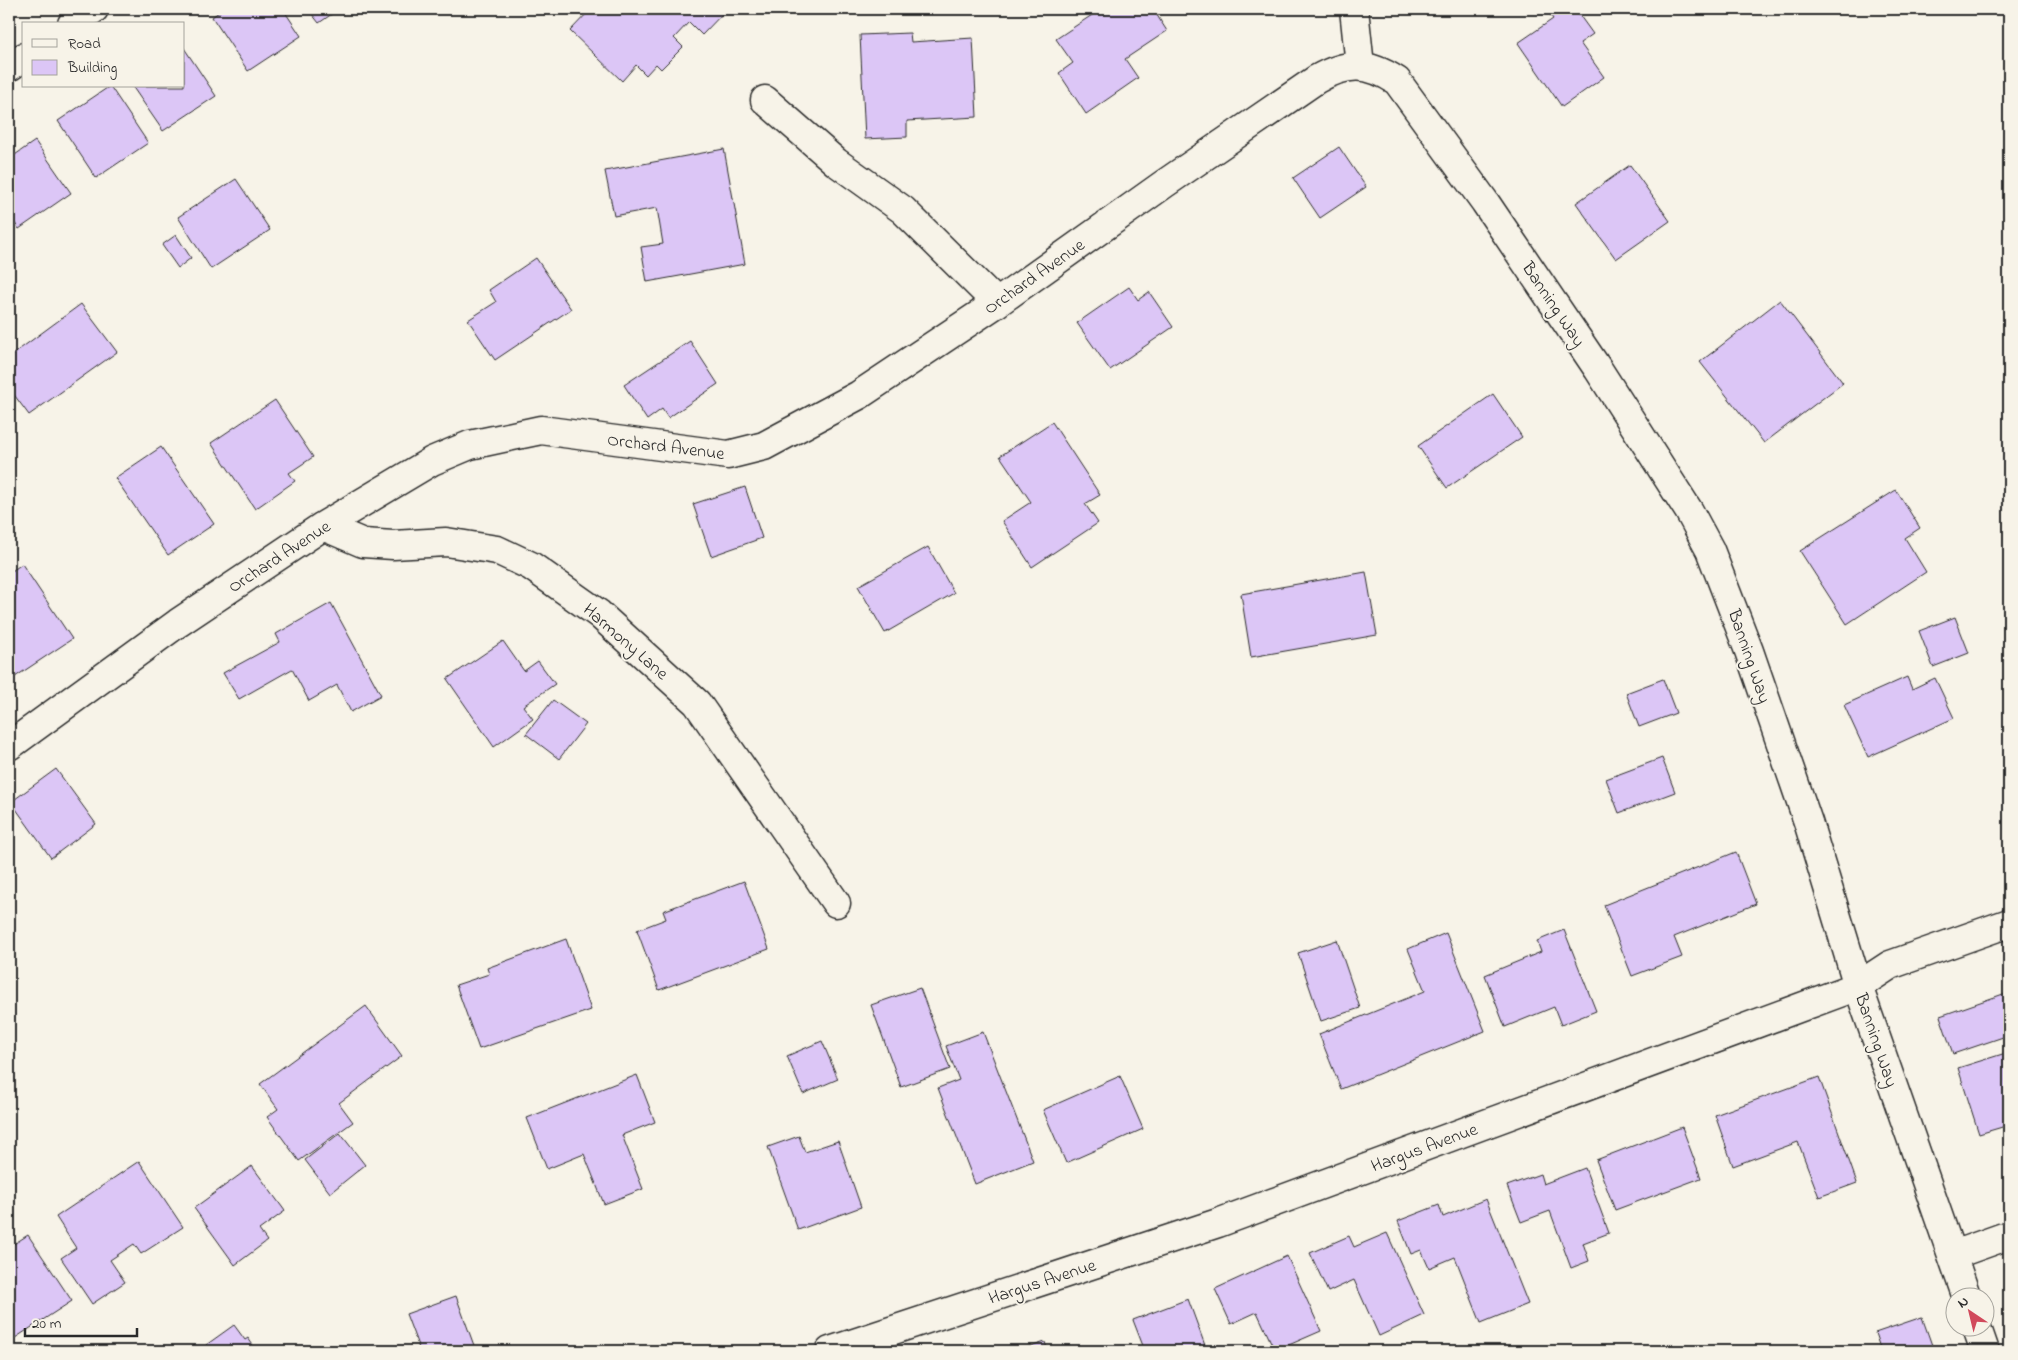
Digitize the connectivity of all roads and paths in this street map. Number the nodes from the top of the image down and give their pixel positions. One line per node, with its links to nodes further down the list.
1 (94, 9): 3 (street)
2 (1354, 9): 5 (street)
3 (75, 22)
4 (22, 58): 6 (street)
5 (1360, 66): 7 (street, Orchard Avenue); 9 (street, Orchard Avenue)
6 (9, 67)
7 (1397, 81): 14 (street, Banning Way)
8 (765, 100): 9 (street)
9 (997, 303): 10 (street, Orchard Avenue)
10 (323, 526): 11 (street, Orchard Avenue); 12 (street, Harmony Lane)
11 (9, 746)
12 (836, 903)
13 (2009, 924): 14 (street, Hargus Avenue)
14 (1858, 986): 16 (street, Banning Way); 19 (street, Hargus Avenue)
15 (2009, 1236): 16 (street)
16 (1952, 1256): 17 (street, Banning Way)
17 (1963, 1288)
18 (1980, 1338): 20 (street)
19 (830, 1351)
20 (1985, 1351)

